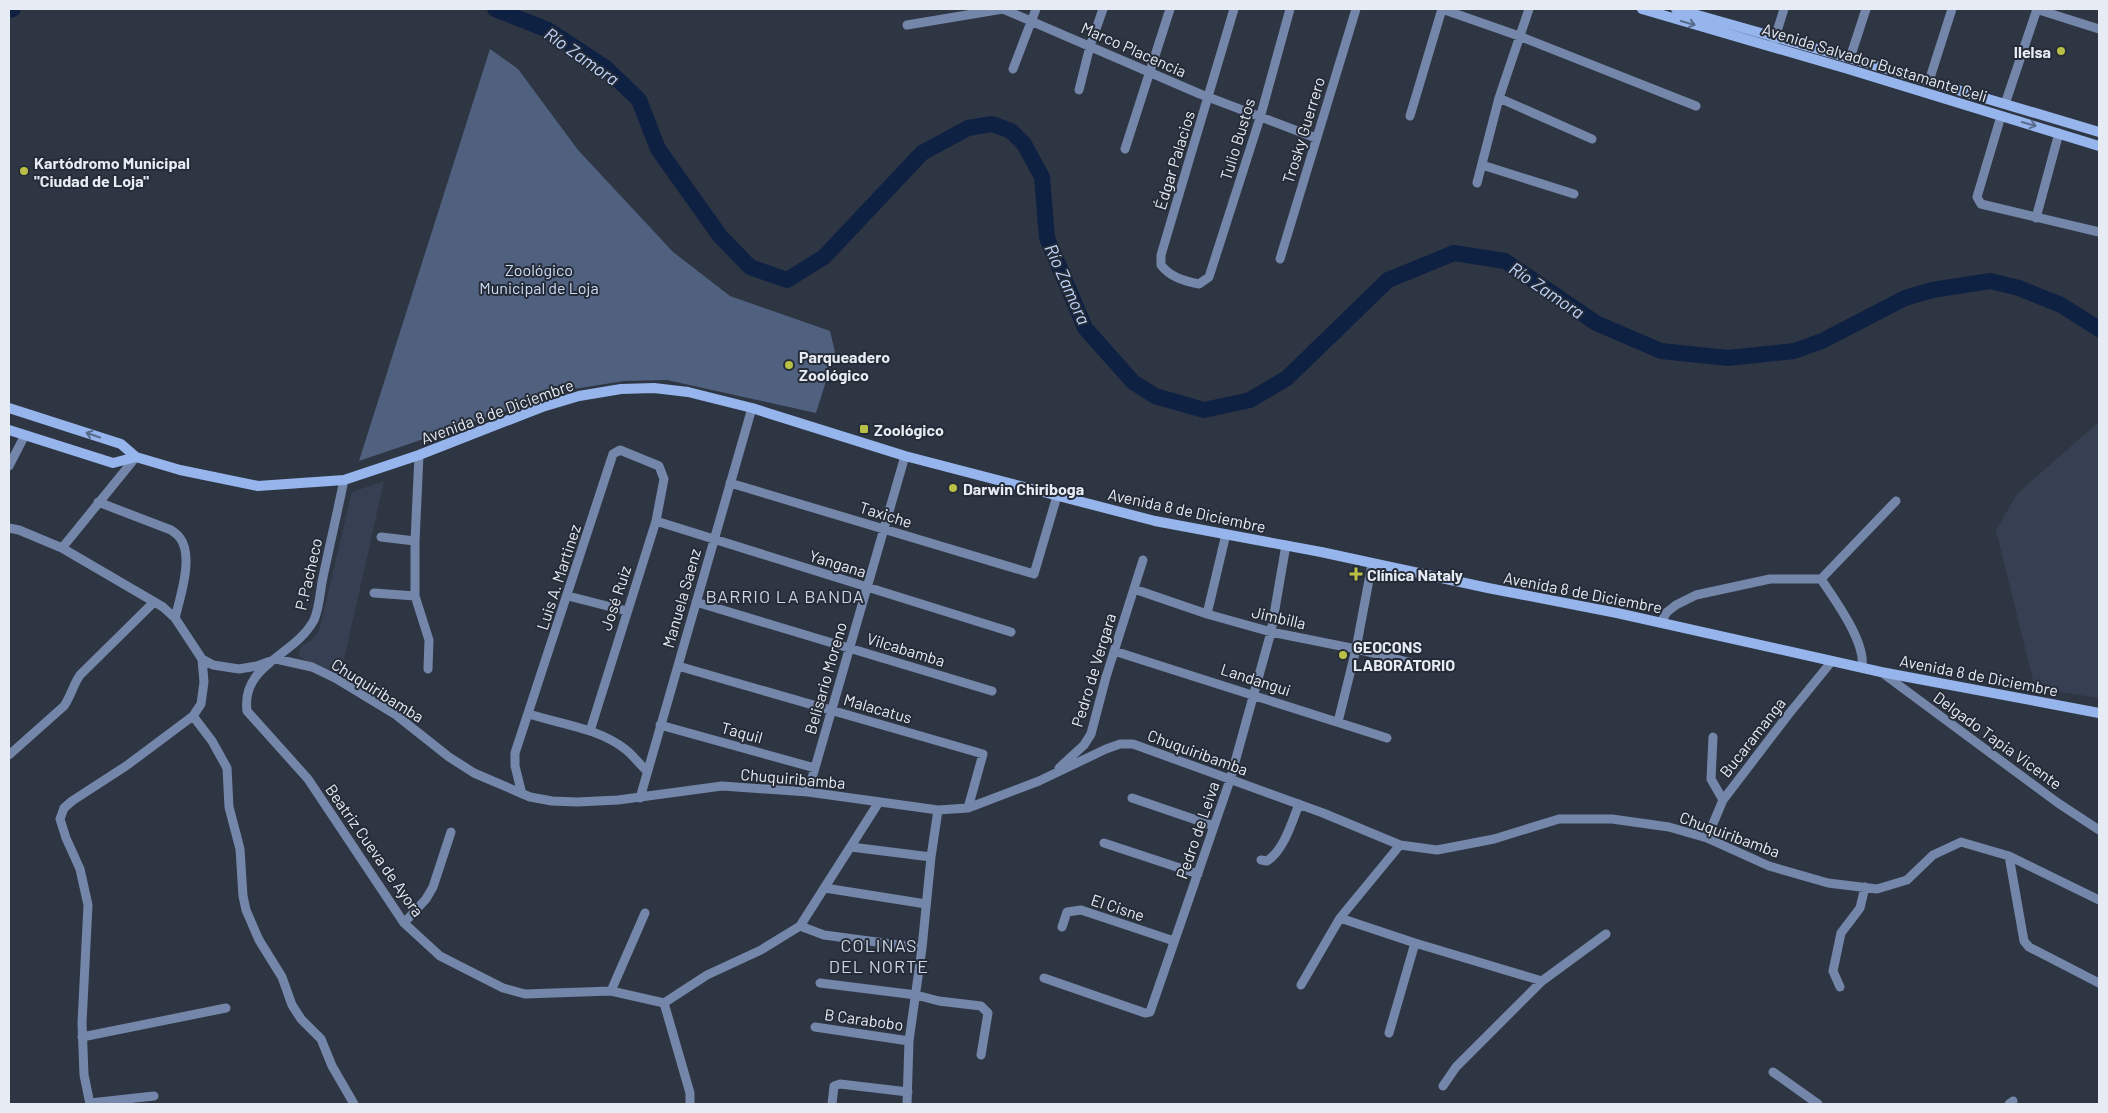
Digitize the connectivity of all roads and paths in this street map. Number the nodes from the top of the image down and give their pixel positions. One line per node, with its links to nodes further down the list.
1 (1036, 9): 17 (street)
2 (1103, 9): 22 (street)
3 (1170, 9): 25 (street)
4 (1234, 9): 29 (street, Édgar Palacios)
5 (1290, 9): 35 (street, Tulio Bustos)
6 (1356, 9): 38 (street, Trosky Guerrero)
7 (1442, 9): 20 (street); 33 (street)
8 (1528, 9): 20 (street)
9 (1642, 9): 21 (main road, Avenida Salvador Bustamante Celi, one-way to 21)
10 (1676, 9): 16 (main road, Avenida Salvador Bustamante Celi)
11 (1784, 9): 21 (street)
12 (1866, 9): 23 (street)
13 (1952, 9): 26 (street)
14 (2037, 9): 19 (street); 31 (street)
15 (954, 13): 17 (street, Marco Placencia); 18 (street, Marco Placencia)
16 (1704, 13): 21 (main road, Avenida Salvador Bustamante Celi)
17 (1032, 21): 22 (street, Marco Placencia); 24 (street)
18 (907, 26)
19 (2099, 29)
20 (1518, 36): 30 (street); 32 (street)
21 (1774, 42): 23 (main road, Avenida Salvador Bustamante Celi); 28 (main road, Avenida Salvador Bustamante Celi)
22 (1090, 46): 25 (street, Marco Placencia); 27 (street)
23 (1850, 58): 26 (main road, Avenida Salvador Bustamante Celi)
24 (1014, 69)
25 (1150, 73): 29 (street, Marco Placencia); 41 (street)
26 (1933, 82): 28 (main road); 31 (main road, Avenida Salvador Bustamante Celi)
27 (1079, 90)
28 (1935, 96): 34 (main road, Avenida Salvador Bustamante Celi)
29 (1209, 97): 35 (street, Marco Placencia); 48 (street, Édgar Palacios)
30 (1499, 98): 39 (street); 42 (street)
31 (2005, 104): 36 (main road, Avenida Salvador Bustamante Celi)
32 (1696, 106)
33 (1410, 116)
34 (2001, 116): 37 (main road, Avenida Salvador Bustamante Celi, one-way to 37); 45 (street)
35 (1260, 118): 38 (street, Marco Placencia); 48 (street, Tulio Bustos)
36 (2099, 132)
37 (2060, 133): 40 (main road, Avenida Salvador Bustamante Celi); 45 (street)
38 (1316, 138): 47 (street, Trosky Guerrero)
39 (1592, 139)
40 (2099, 146)
41 (1125, 149)
42 (1482, 165): 43 (street); 44 (street)
43 (1477, 183)
44 (1574, 194)
45 (2036, 218): 46 (street)
46 (2099, 232)
47 (1280, 260)
48 (1210, 277)
49 (9, 408): 55 (main road, Avenida 8 de Diciembre, one-way to 49)
50 (752, 408): 53 (main road, Avenida 8 de Diciembre); 54 (main road, Avenida 8 de Diciembre); 59 (street, Manuela Saenz)
51 (9, 430): 52 (main road, Avenida 8 de Diciembre)
52 (24, 435): 55 (main road, Avenida 8 de Diciembre); 56 (street)
53 (419, 455): 58 (main road, Avenida 8 de Diciembre); 68 (street)
54 (905, 456): 60 (main road, Avenida 8 de Diciembre); 65 (street, Belisario Moreno)
55 (136, 457): 58 (main road, Avenida 8 de Diciembre); 62 (street)
56 (9, 466)
57 (663, 472): 63 (street, José Ruiz); 79 (street, Luis A. Martinez)
58 (344, 480): 92 (street, P.Pacheco)
59 (730, 484): 65 (street, Taxiche); 69 (street, Manuela Saenz)
60 (1057, 496): 65 (street, Taxiche); 66 (main road, Avenida 8 de Diciembre)
61 (1896, 501): 74 (street)
62 (98, 502): 71 (street); 84 (street)
63 (656, 521): 69 (street, Yangana); 82 (street, José Ruiz)
64 (9, 528): 71 (street)
65 (884, 529): 75 (street, Belisario Moreno)
66 (1226, 534): 70 (main road, Avenida 8 de Diciembre); 83 (street)
67 (381, 537): 68 (street)
68 (415, 540): 78 (street)
69 (714, 540): 75 (street, Yangana); 81 (street, Manuela Saenz)
70 (1286, 545): 73 (main road, Avenida 8 de Diciembre); 87 (street, Pedro de Leiva)
71 (62, 548): 80 (street)
72 (1143, 560): 76 (street, Pedro de Vergara)
73 (1372, 564): 85 (main road, Avenida 8 de Diciembre); 89 (street)
74 (1821, 579): 85 (street); 96 (street)
75 (867, 588): 86 (street, Yangana); 88 (street, Belisario Moreno)
76 (1134, 588): 83 (street, Jimbilla); 90 (street, Pedro de Vergara)
77 (374, 593): 78 (street)
78 (415, 596): 97 (street)
79 (568, 596): 82 (street); 103 (street, Luis A. Martinez)
80 (154, 602): 84 (street); 110 (street)
81 (696, 602): 88 (street, Vilcabamba); 95 (street, Manuela Saenz)
82 (627, 611): 107 (street, José Ruiz)
83 (1207, 614): 87 (street, Jimbilla)
84 (175, 618): 91 (street)
85 (1661, 622): 93 (main road, Avenida 8 de Diciembre)
86 (1011, 632)
87 (1271, 632): 89 (street, Jimbilla); 100 (street, Pedro de Leiva)
88 (850, 647): 99 (street, Vilcabamba); 101 (street, Belisario Moreno)
89 (1356, 649): 94 (street, Jimbilla); 105 (street)
90 (1114, 651): 100 (street, Landangui); 113 (street, Pedro de Vergara)
91 (202, 659): 92 (street); 104 (street)
92 (276, 659): 116 (street, Chuquiribamba); 141 (street, Beatriz Cueva de Ayora)
93 (1832, 661): 96 (main road, Avenida 8 de Diciembre); 119 (street, Bucaramanga)
94 (1420, 665)
95 (678, 666): 101 (street, Malacatus); 106 (street, Manuela Saenz)
96 (1862, 667): 98 (main road, Avenida 8 de Diciembre)
97 (428, 670)
98 (1881, 672): 102 (main road, Avenida 8 de Diciembre); 125 (street, Delgado Tapia Vicente)
99 (992, 691)
100 (1254, 694): 105 (street, Landangui); 114 (street, Pedro de Leiva)
101 (831, 710): 111 (street, Belisario Moreno); 122 (street, Malacatus)
102 (2099, 713)
103 (529, 714): 107 (street); 116 (street, Luis A. Martinez)
104 (193, 716): 160 (street); 168 (street)
105 (1338, 722): 109 (street, Landangui)
106 (660, 725): 111 (street, Taquil); 112 (street, Manuela Saenz)
107 (590, 731): 112 (street)
108 (1713, 737): 119 (street)
109 (1387, 738)
110 (9, 755)
111 (815, 768): 115 (street, Belisario Moreno)
112 (647, 771): 117 (street, Manuela Saenz)
113 (1051, 775): 114 (street, Chuquiribamba); 122 (street, Chuquiribamba)
114 (1230, 780): 121 (street, Chuquiribamba); 124 (street, Pedro de Leiva)
115 (808, 792): 117 (street, Chuquiribamba); 120 (street, Chuquiribamba)
116 (522, 794): 117 (street, Chuquiribamba)
117 (640, 798)
118 (1132, 798): 124 (street)
119 (1723, 800): 127 (street, Bucaramanga)
120 (879, 802): 123 (street, Chuquiribamba); 130 (street)
121 (1299, 804): 129 (street, Chuquiribamba); 133 (street)
122 (968, 808): 123 (street, Chuquiribamba)
123 (938, 810): 132 (street)
124 (1214, 826): 134 (street, Pedro de Leiva)
125 (2099, 830)
126 (451, 832): 141 (street)
127 (1707, 838): 129 (street, Chuquiribamba); 135 (street, Chuquiribamba)
128 (1104, 843): 134 (street)
129 (1400, 845): 140 (street)
130 (850, 847): 132 (street); 136 (street)
131 (2009, 856): 135 (street, Chuquiribamba); 137 (street, Chuquiribamba); 151 (street)
132 (931, 857): 138 (street)
133 (1261, 860)
134 (1198, 874): 145 (street, Pedro de Leiva)
135 (1865, 887): 153 (street)
136 (825, 888): 138 (street); 142 (street)
137 (2099, 900)
138 (926, 904): 147 (street)
139 (645, 913): 154 (street)
140 (1340, 918): 146 (street); 152 (street)
141 (404, 923): 154 (street, Beatriz Cueva de Ayora)
142 (800, 926): 147 (street); 156 (street)
143 (1062, 927): 145 (street, El Cisne)
144 (1606, 934): 149 (street)
145 (1174, 941): 148 (street, Pedro de Leiva)
146 (1415, 943): 149 (street); 159 (street)
147 (922, 948): 155 (street)
148 (1044, 978)
149 (1542, 981): 164 (street)
150 (820, 983): 155 (street)
151 (2099, 983)
152 (1301, 985)
153 (1840, 987)
154 (611, 991): 156 (street, Beatriz Cueva de Ayora)
155 (916, 995): 161 (street); 162 (street)
156 (664, 1003): 169 (street)
157 (226, 1008): 160 (street)
158 (815, 1027): 161 (street, B Carabobo)
159 (1389, 1033)
160 (82, 1037): 167 (street)
161 (909, 1041): 165 (street)
162 (981, 1055)
163 (1773, 1072): 172 (street)
164 (1443, 1086)
165 (908, 1092): 170 (street); 171 (street)
166 (154, 1096): 167 (street)
167 (90, 1104)
168 (354, 1104)
169 (690, 1104)
170 (832, 1104)
171 (907, 1104)
172 (1818, 1104)

